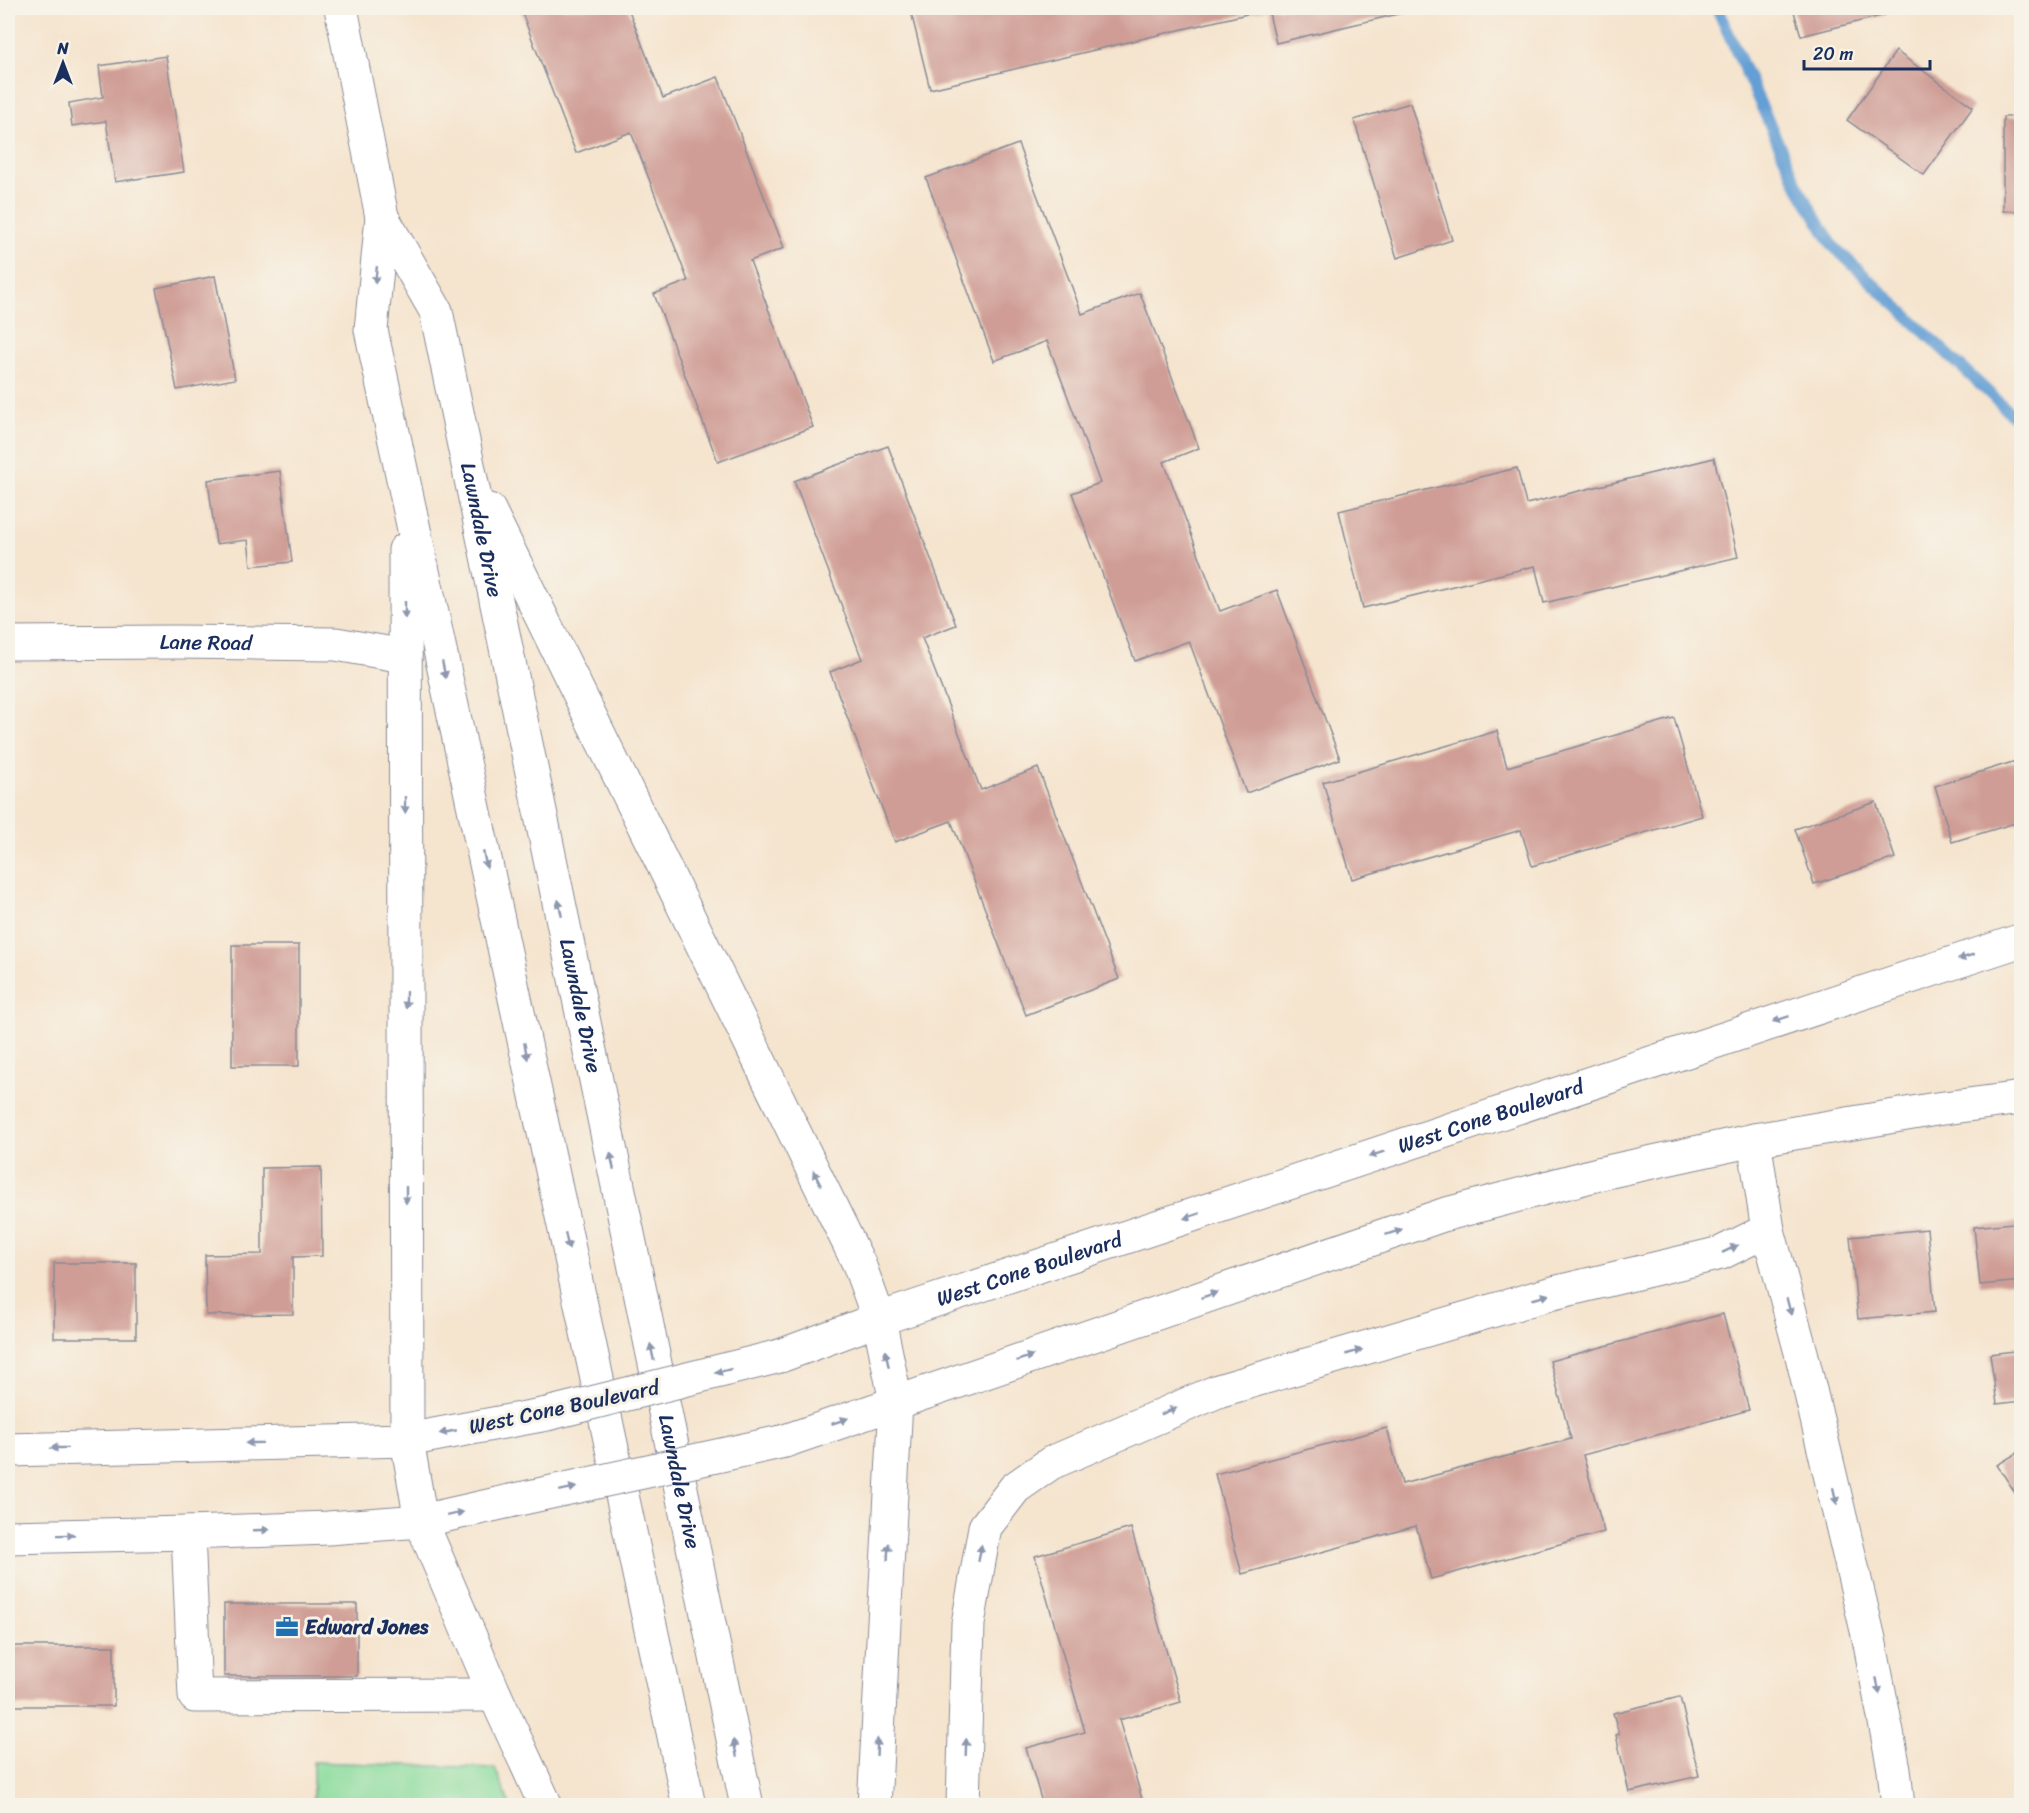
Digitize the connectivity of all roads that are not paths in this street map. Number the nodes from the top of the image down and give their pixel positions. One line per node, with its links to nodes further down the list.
1 (341, 8): 2 (main road, Lawndale Drive)
2 (382, 217): 3 (main road, Lawndale Drive); 4 (main road, Lawndale Drive, one-way to 4)
3 (467, 466): 11 (main road, one-way to 3); 21 (main road, Lawndale Drive, one-way to 3)
4 (405, 488): 6 (main road, one-way to 6); 20 (main road, Lawndale Drive, one-way to 20)
5 (8, 643): 6 (main road, Lane Road)
6 (404, 656): 13 (main road, one-way to 13)
7 (2022, 939): 11 (main road, West Cone Boulevard, one-way to 11)
8 (2022, 1098): 9 (main road)
9 (1754, 1140): 10 (main road); 12 (main road, one-way to 9)
10 (1768, 1230): 23 (main road, one-way to 10); 24 (main road, one-way to 24)
11 (879, 1319): 12 (main road, one-way to 11); 13 (main road, West Cone Boulevard, one-way to 13, bridge)
12 (896, 1402): 15 (main road, one-way to 12, bridge); 22 (main road, one-way to 12)
13 (407, 1440): 14 (main road, West Cone Boulevard, one-way to 14); 15 (main road)
14 (8, 1450)
15 (421, 1521): 16 (main road, one-way to 15); 18 (main road)
16 (188, 1533): 17 (main road, one-way to 16); 18 (main road)
17 (8, 1537)
18 (495, 1695): 19 (main road)
19 (546, 1806)
20 (689, 1806)
21 (747, 1806)
22 (874, 1806)
23 (963, 1806)
24 (1898, 1806)

